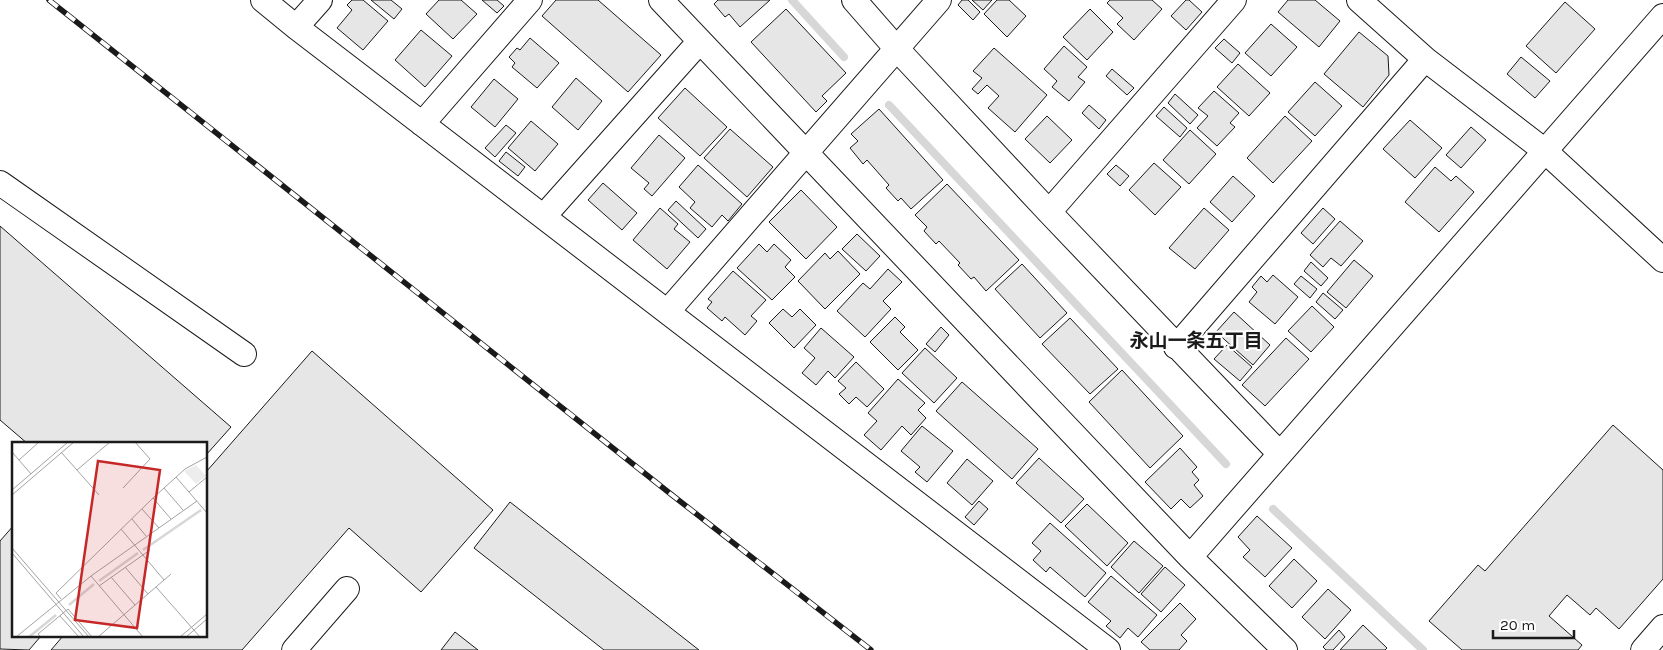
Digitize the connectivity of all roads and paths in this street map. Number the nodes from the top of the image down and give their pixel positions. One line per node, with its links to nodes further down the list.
1 (263, 0): 10 (street)
2 (320, 0): 10 (street)
3 (530, 0): 14 (street)
4 (661, 0): 11 (street)
5 (854, 0): 12 (street)
6 (939, 0): 12 (street)
7 (1234, 0): 18 (street)
8 (1359, 0): 13 (street)
9 (1663, 16): 15 (street)
10 (296, 27): 14 (street)
11 (700, 41): 16 (street); 19 (street)
12 (896, 48): 16 (street); 18 (street)
13 (1425, 60): 15 (street); 22 (street)
14 (422, 124): 19 (street)
15 (1545, 151): 20 (street); 24 (street)
16 (805, 154): 21 (street); 25 (street)
17 (0, 183): 23 (street)
18 (1049, 212): 22 (street)
19 (544, 216): 21 (street)
20 (1663, 260)
21 (668, 311): 29 (street)
22 (1176, 347): 24 (street)
23 (244, 354)
24 (1280, 454): 25 (street)
25 (1190, 557): 30 (street)
26 (347, 588): 28 (street)
27 (1663, 627): 31 (street)
28 (294, 650)
29 (1108, 650)
30 (1285, 650)
31 (1643, 650)

